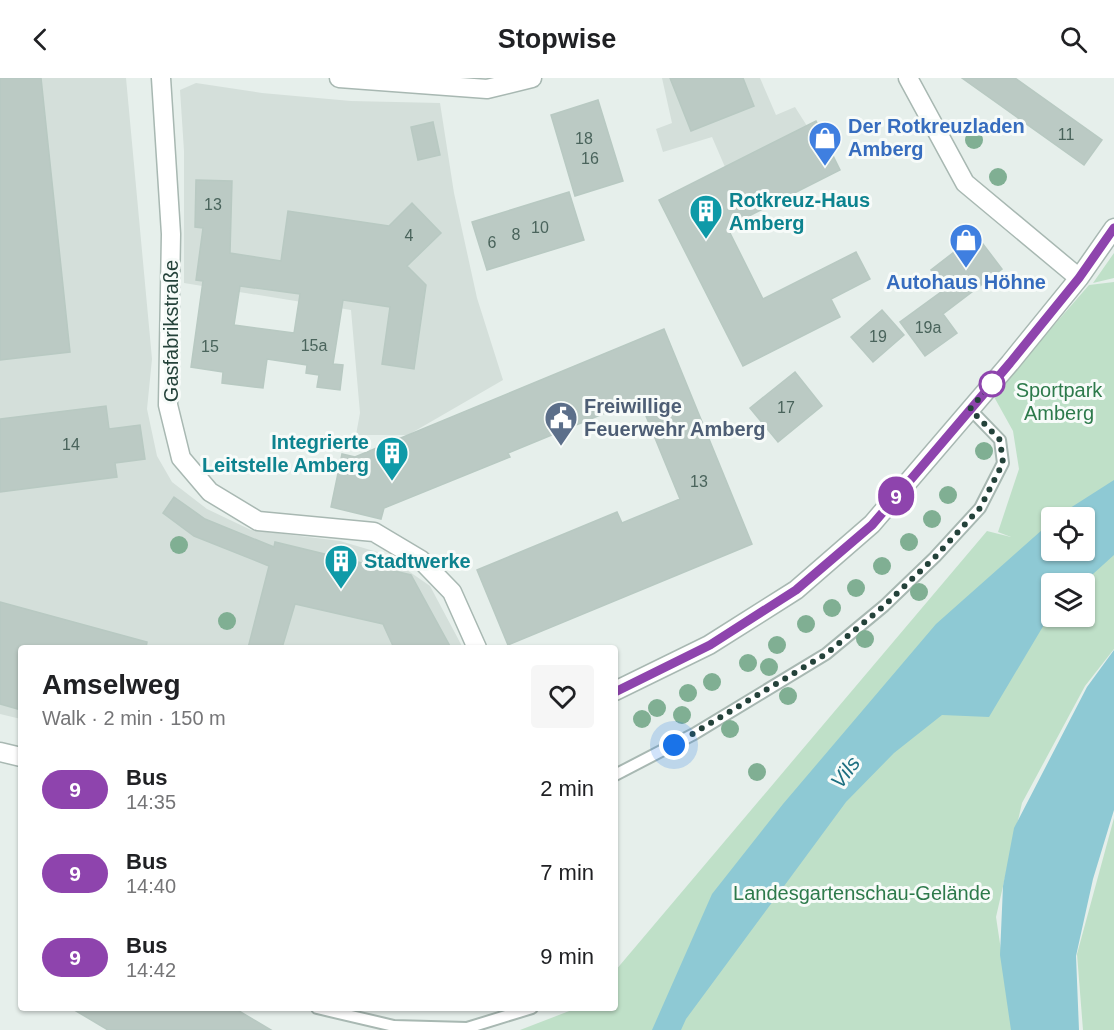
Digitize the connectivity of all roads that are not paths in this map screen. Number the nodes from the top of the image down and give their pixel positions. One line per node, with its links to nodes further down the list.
1 (161, 78): 8 (street, Gasfabrikstraße)
2 (339, 78): 3 (street)
3 (532, 78)
4 (908, 78): 6 (street)
5 (1114, 228): 6 (street)
6 (1079, 278): 7 (street)
7 (970, 409): 9 (street); 12 (lane)
8 (476, 645)
9 (618, 691)
10 (0, 752): 11 (street)
11 (18, 756)
12 (618, 773)
13 (330, 1011): 14 (lane)
14 (522, 1011)

